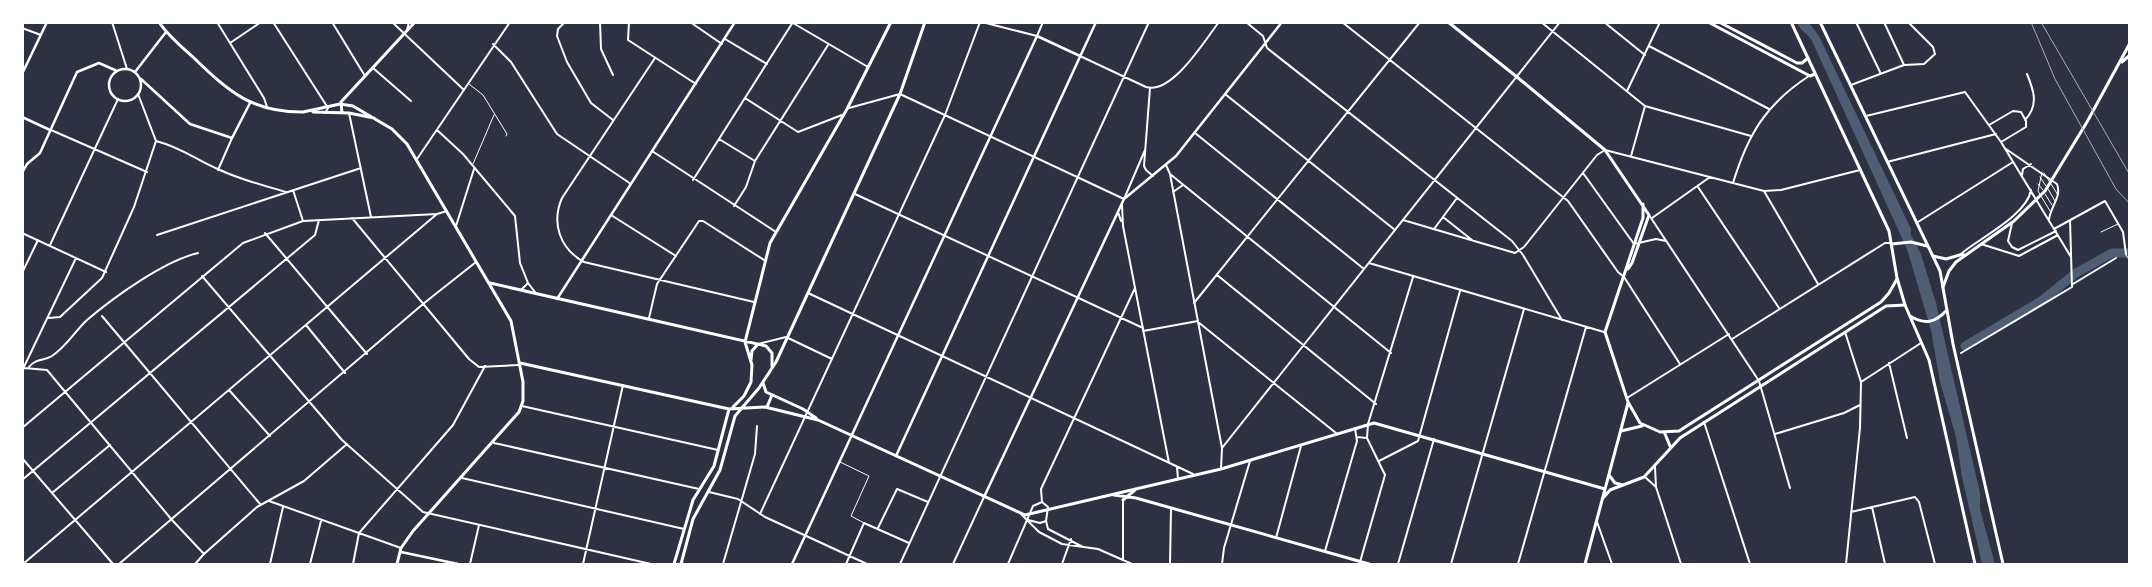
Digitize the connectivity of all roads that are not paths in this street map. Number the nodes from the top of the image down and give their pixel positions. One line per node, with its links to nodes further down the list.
1 (46, 22): 45 (street)
2 (112, 22): 66 (street)
3 (159, 22): 42 (main road)
4 (217, 22): 49 (street)
5 (261, 22): 49 (street)
6 (273, 22): 94 (street)
7 (332, 22): 74 (street)
8 (392, 22): 44 (street)
9 (409, 22): 44 (street)
10 (415, 22): 44 (main road)
11 (510, 22): 51 (street)
12 (565, 22): 109 (street)
13 (600, 22): 73 (street)
14 (629, 22): 58 (street)
15 (690, 22): 52 (street)
16 (735, 22): 47 (street)
17 (891, 22): 64 (main road)
18 (925, 22): 86 (main road)
19 (981, 22): 46 (street); 105 (street)
20 (1043, 22): 46 (street)
21 (1096, 22): 57 (street)
22 (1149, 22): 76 (street)
23 (1219, 22): 82 (street)
24 (1246, 22): 48 (street)
25 (1282, 22): 48 (street)
26 (1342, 22): 60 (street)
27 (1420, 22): 60 (street)
28 (1448, 22): 77 (main road)
29 (1541, 22): 43 (street)
30 (1560, 22): 43 (street)
31 (1604, 22): 55 (street)
32 (1660, 22): 54 (street)
33 (1708, 22): 75 (main road)
34 (1719, 22): 59 (main road)
35 (1791, 22): 59 (main road)
36 (1856, 22): 69 (street)
37 (1884, 22): 63 (street)
38 (1908, 22): 63 (street)
39 (793, 23): 53 (street); 61 (street)
40 (1821, 23): 81 (main road)
41 (22, 28): 45 (street)
42 (166, 32): 68 (street); 91 (main road)
43 (1553, 32): 77 (street); 84 (street)
44 (405, 34): 65 (main road); 83 (street)
45 (41, 35): 70 (street)
46 (1036, 36): 57 (street); 119 (street)
47 (725, 39): 52 (street); 61 (street)
48 (1267, 42): 87 (street); 98 (street)
49 (230, 43): 95 (street)
50 (2130, 43): 62 (main road)
51 (493, 44): 79 (street); 132 (street)
52 (722, 44): 80 (street)
53 (828, 45): 64 (street); 111 (street)
54 (1649, 46): 55 (street); 97 (street)
55 (1645, 55): 84 (street)
56 (2130, 55): 62 (main road)
57 (1080, 56): 76 (street); 131 (street)
58 (655, 58): 80 (street); 109 (street)
59 (1808, 58): 71 (main road)
60 (1390, 60): 98 (street); 113 (street)
61 (767, 64): 88 (street)
62 (2120, 64): 192 (main road)
63 (1904, 65): 69 (street)
64 (868, 66): 96 (main road)
65 (373, 68): 74 (main road); 90 (street)
66 (127, 69): 67 (street); 68 (street)
67 (117, 71): 89 (street); 114 (street)
68 (135, 72): 78 (street)
69 (1880, 72): 81 (street)
70 (23, 74)
71 (1815, 74): 75 (main road); 144 (main road)
72 (2027, 74): 110 (street)
73 (612, 75)
74 (365, 76): 92 (main road)
75 (1810, 76): 97 (street)
76 (1125, 77): 82 (street); 152 (street)
77 (1517, 77): 113 (street); 128 (main road)
78 (141, 79): 85 (street); 121 (street)
79 (468, 83): 83 (street); 103 (street)
80 (696, 84): 129 (street)
81 (1850, 86): 106 (main road)
82 (1150, 88): 127 (street)
83 (464, 90): 115 (street)
84 (1627, 91): 93 (street)
85 (138, 94): 89 (street); 123 (street)
86 (900, 94): 96 (street); 105 (street); 167 (main road)
87 (1225, 94): 116 (street); 134 (street)
88 (745, 98): 111 (street); 122 (street)
89 (118, 99): 126 (street)
90 (411, 101)
91 (250, 103): 95 (main road); 121 (street)
92 (340, 104): 94 (main road); 101 (main road); 108 (main road)
93 (1645, 106): 120 (street); 130 (street)
94 (328, 108): 99 (main road); 100 (street)
95 (268, 109): 99 (main road)
96 (847, 109): 104 (main road)
97 (1769, 109): 120 (street)
98 (1348, 110): 134 (street); 156 (street)
99 (303, 112): 100 (main road)
100 (325, 113): 101 (main road)
101 (342, 113): 102 (main road)
102 (349, 113): 108 (main road); 141 (street)
103 (494, 114): 118 (street); 139 (street)
104 (843, 115): 111 (street); 200 (main road)
105 (945, 115): 119 (street); 182 (street)
106 (1864, 116): 112 (street); 137 (main road)
107 (22, 118): 114 (street)
108 (377, 119): 133 (main road)
109 (614, 120): 132 (street)
110 (2025, 120): 112 (street); 124 (street)
111 (780, 121): 135 (street)
112 (1989, 125): 117 (street)
113 (1476, 129): 156 (street); 170 (street)
114 (50, 130): 126 (street); 145 (street)
115 (437, 130): 133 (street); 139 (street)
116 (1195, 133): 140 (street); 172 (street)
117 (1996, 134): 124 (street); 137 (street)
118 (506, 136)
119 (990, 136): 131 (street); 206 (street)
120 (1751, 136): 157 (street)
121 (232, 138): 143 (street)
122 (719, 139): 135 (street); 155 (street)
123 (156, 141): 143 (street); 146 (street)
124 (2001, 142): 125 (street)
125 (2005, 148): 136 (street); 138 (street)
126 (95, 150): 146 (street); 215 (street)
127 (1145, 150): 150 (street); 171 (street)
128 (1605, 150): 130 (street); 147 (street); 174 (main road)
129 (652, 151): 155 (street); 158 (street)
130 (1631, 156): 153 (street)
131 (1034, 157): 152 (street); 225 (street)
132 (589, 158): 158 (street); 232 (street)
133 (416, 160): 177 (main road)
134 (1308, 160): 172 (street); 198 (street)
135 (755, 161): 175 (street)
136 (2013, 161): 151 (street); 193 (street)
137 (1887, 162): 193 (main road)
138 (2031, 164): 148 (street); 151 (street)
139 (472, 165): 142 (street)
140 (1166, 166): 149 (street); 150 (street)
141 (361, 168): 162 (street); 184 (street)
142 (474, 169): 195 (street); 248 (street)
143 (218, 170): 165 (street)
144 (1861, 170): 164 (street); 213 (main road)
145 (22, 172)
146 (147, 172): 238 (street)
147 (1583, 173): 170 (street); 212 (street)
148 (2043, 173): 154 (street); 168 (street); 168 (street)
149 (1170, 174): 160 (street); 166 (street)
150 (1153, 176): 171 (street)
151 (2022, 176): 163 (street)
152 (1079, 177): 171 (street); 243 (street)
153 (1710, 177): 157 (street); 161 (street)
154 (2040, 177): 159 (street); 173 (street)
155 (693, 180): 175 (street)
156 (1435, 180): 169 (street); 188 (street)
157 (1733, 183): 164 (street)
158 (631, 184): 181 (street)
159 (2038, 184): 176 (street); 179 (street)
160 (1183, 185): 166 (street); 207 (street)
161 (1698, 187): 183 (street); 269 (street)
162 (293, 190): 165 (street); 191 (street)
163 (2031, 190): 189 (street); 223 (street)
164 (1764, 191): 249 (street)
165 (287, 192): 204 (street)
166 (1173, 192): 262 (street)
167 (854, 194): 182 (street); 256 (main road)
168 (2058, 196): 173 (street)
169 (1457, 198): 185 (street); 219 (street)
170 (1564, 198): 219 (street); 244 (street)
171 (1123, 200): 178 (street); 196 (street)
172 (1276, 200): 207 (street); 236 (street)
173 (2056, 201): 176 (street)
174 (1643, 204): 183 (main road); 212 (main road)
175 (734, 206): 200 (street)
176 (2053, 206): 179 (street)
177 (447, 211): 180 (street); 195 (main road)
178 (1118, 211): 196 (street); 259 (street)
179 (2050, 211): 189 (street)
180 (437, 214): 184 (street); 227 (street)
181 (611, 215): 224 (street); 232 (street)
182 (899, 215): 206 (street); 271 (street)
183 (1651, 216): 209 (street); 211 (main road)
184 (372, 217): 186 (street)
185 (1443, 217): 197 (street); 210 (street)
186 (352, 218): 187 (street); 227 (street)
187 (319, 220): 191 (street); 230 (street)
188 (1403, 220): 197 (street); 198 (street)
189 (2049, 220): 199 (street)
190 (2070, 220): 194 (street); 199 (street); 228 (street)
191 (303, 221): 203 (street)
192 (2013, 222): 199 (street); 214 (main road)
193 (1916, 224): 216 (main road)
194 (2119, 224): 201 (street); 220 (street)
195 (456, 226): 234 (main road)
196 (1123, 226): 253 (street)
197 (1434, 229): 210 (street)
198 (1395, 230): 235 (street)
199 (2055, 230): 205 (street)
200 (776, 232): 231 (main road)
201 (2100, 232)
202 (22, 233): 208 (street)
203 (265, 233): 230 (street); 241 (street)
204 (156, 235)
205 (2058, 235): 214 (street); 228 (street)
206 (944, 236): 225 (street); 285 (street)
207 (1247, 237): 240 (street); 266 (street)
208 (38, 240): 215 (street); 239 (street)
209 (1666, 241): 211 (street); 284 (street)
210 (1474, 242): 219 (street)
211 (1639, 243): 212 (street); 237 (main road)
212 (1634, 244): 237 (main road)
213 (1892, 244): 216 (main road); 245 (main road); 249 (street)
214 (1981, 244): 217 (main road)
215 (50, 245): 226 (street)
216 (1927, 247): 222 (main road)
217 (1970, 250): 223 (main road); 252 (main road)
218 (2130, 250): 220 (street)
219 (1520, 251): 277 (street)
220 (2126, 252): 233 (street)
221 (198, 253): 305 (street)
222 (1932, 255): 223 (main road); 252 (main road)
223 (1959, 255)
224 (676, 256): 231 (street); 246 (street)
225 (988, 256): 243 (street); 298 (street)
226 (76, 258): 238 (street); 274 (street)
227 (386, 258): 263 (street); 265 (street)
228 (2070, 258): 250 (street)
229 (2116, 258): 250 (street)
230 (287, 259): 265 (street); 267 (street)
231 (764, 260): 261 (main road)
232 (581, 261): 246 (street); 260 (street)
233 (2130, 261)
234 (477, 262): 247 (main road); 263 (street)
235 (1369, 263): 236 (street); 242 (street)
236 (1364, 269): 266 (street)
237 (1627, 269): 244 (main road)
238 (106, 272): 274 (street)
239 (22, 273)
240 (1217, 275): 262 (street); 292 (street)
241 (202, 276): 267 (street); 289 (street)
242 (1413, 276): 254 (street); 293 (street)
243 (1032, 277): 259 (street); 310 (street)
244 (1624, 277): 282 (main road); 303 (street)
245 (1897, 278): 264 (main road); 311 (main road)
246 (660, 280): 261 (street); 276 (street)
247 (489, 282): 251 (main road); 257 (main road)
248 (528, 283): 255 (street); 258 (street)
249 (1819, 284): 269 (street)
250 (2073, 284): 294 (street)
251 (503, 287): 255 (main road); 257 (main road)
252 (1944, 287): 270 (main road)
253 (1135, 288): 275 (street); 281 (street)
254 (1460, 290): 268 (street); 347 (street)
255 (520, 291): 258 (main road)
256 (808, 293): 271 (street); 286 (main road)
257 (496, 294): 302 (main road)
258 (538, 295): 260 (main road)
259 (1077, 298): 275 (street); 320 (street)
260 (556, 299): 276 (main road)
261 (754, 302): 290 (main road)
262 (1194, 303): 278 (street)
263 (423, 304): 295 (street); 304 (street)
264 (1905, 305): 273 (main road); 283 (main road)
265 (327, 307): 279 (street); 295 (street)
266 (1334, 307): 292 (street); 293 (street)
267 (230, 308): 297 (street); 309 (street)
268 (1524, 309): 277 (street); 360 (street)
269 (1780, 309): 287 (street)
270 (1947, 310): 273 (main road); 296 (main road)
271 (853, 314): 285 (street); 299 (street)
272 (102, 316): 289 (street)
273 (1910, 316): 288 (main road)
274 (49, 318): 307 (street)
275 (1121, 318): 281 (street); 331 (street)
276 (649, 320): 290 (main road)
277 (1562, 320): 280 (street)
278 (1198, 321): 281 (street); 314 (street); 358 (street)
279 (306, 326): 297 (street); 308 (street)
280 (1586, 327): 282 (street); 373 (street)
281 (1143, 330): 366 (street)
282 (1605, 332): 321 (main road)
283 (1845, 332): 312 (street); 316 (main road)
284 (1728, 334): 287 (street); 303 (street)
285 (898, 335): 298 (street); 346 (street)
286 (786, 337): 291 (street); 299 (street); 306 (main road)
287 (1732, 339): 311 (street)
288 (1922, 341): 301 (street); 472 (main road)
289 (124, 342): 309 (street); 318 (street)
290 (745, 342): 291 (main road); 300 (main road)
291 (758, 344): 300 (main road); 306 (main road)
292 (1303, 346): 314 (street); 323 (street)
293 (1391, 353): 323 (street)
294 (1961, 353): 296 (street)
295 (367, 354): 308 (street)
296 (1956, 355): 473 (main road)
297 (269, 356): 317 (street); 322 (street)
298 (942, 356): 310 (street); 361 (street)
299 (832, 359): 329 (street)
300 (751, 361): 328 (main road)
301 (1889, 363): 312 (street); 351 (street)
302 (520, 364): 304 (street); 315 (main road); 325 (main road)
303 (1680, 364): 321 (street)
304 (485, 366): 384 (street)
305 (29, 367): 307 (street); 318 (street)
306 (772, 367): 313 (main road)
307 (23, 369)
308 (345, 373): 322 (street)
309 (148, 374): 334 (street); 335 (street)
310 (986, 376): 320 (street); 377 (street)
311 (1759, 380): 316 (street); 343 (main road)
312 (1861, 382): 324 (street)
313 (763, 383): 319 (main road); 326 (main road)
314 (1272, 384): 344 (street); 358 (street)
315 (623, 386): 328 (main road); 337 (street)
316 (1760, 387): 333 (main road); 345 (street)
317 (229, 390): 335 (street); 348 (street)
318 (64, 392): 334 (street); 340 (street)
319 (772, 395): 327 (main road); 329 (main road)
320 (1031, 397): 331 (street); 392 (street)
321 (1628, 400): 339 (main road); 342 (main road)
322 (310, 403): 348 (street); 354 (street)
323 (1376, 404): 336 (street)
324 (1860, 404): 345 (street); 406 (street)
325 (522, 406): 337 (street); 353 (main road)
326 (742, 407): 327 (main road); 328 (main road); 389 (main road)
327 (767, 407): 330 (main road)
328 (729, 409): 359 (main road)
329 (807, 412): 330 (street); 332 (main road)
330 (805, 417): 332 (main road); 408 (street)
331 (1075, 418): 366 (street); 399 (street)
332 (818, 420): 346 (main road)
333 (1704, 422): 357 (main road); 468 (street)
334 (90, 423): 356 (street); 372 (street)
335 (190, 423): 371 (street); 374 (street)
336 (1368, 424): 341 (main road); 347 (main road); 350 (street)
337 (614, 426): 359 (street); 369 (street)
338 (757, 426): 397 (street)
339 (1642, 426): 342 (main road); 343 (main road)
340 (22, 428)
341 (1355, 428): 344 (main road); 349 (street)
342 (1621, 431): 376 (main road)
343 (1664, 433): 357 (main road)
344 (1336, 434): 355 (main road)
345 (1775, 434): 385 (street)
346 (851, 435): 361 (main road); 364 (street)
347 (1420, 435): 352 (main road); 365 (street)
348 (270, 436): 371 (street)
349 (1357, 437): 350 (street); 431 (street)
350 (1367, 438): 365 (street)
351 (1907, 438)
352 (1434, 439): 360 (main road); 462 (street)
353 (494, 443): 369 (street); 379 (main road)
354 (347, 444): 384 (street); 396 (street)
355 (1302, 444): 363 (main road); 425 (street)
356 (110, 445): 374 (street); 390 (street)
357 (1670, 447): 368 (main road)
358 (1222, 448): 370 (street)
359 (718, 450): 386 (main road)
360 (1482, 453): 373 (main road); 463 (street)
361 (896, 456): 377 (main road)
362 (22, 458): 372 (street)
363 (1250, 460): 370 (main road); 419 (street)
364 (839, 461): 417 (street); 423 (street)
365 (1379, 461): 435 (street)
366 (1169, 463): 367 (street)
367 (1178, 467): 375 (street); 380 (street)
368 (1655, 467): 378 (main road); 383 (street)
369 (605, 468): 386 (street); 404 (street)
370 (1220, 468): 375 (main road)
371 (230, 470): 400 (street); 412 (street)
372 (33, 471): 381 (street); 390 (street)
373 (1544, 471): 387 (main road); 464 (street)
374 (132, 472): 411 (street); 412 (street)
375 (1194, 475): 380 (main road)
376 (1609, 475): 382 (main road); 387 (main road)
377 (940, 477): 392 (main road); 398 (street)
378 (1644, 477): 382 (main road); 383 (street)
379 (462, 478): 404 (street); 407 (main road)
380 (1178, 479): 388 (main road)
381 (22, 480)
382 (1625, 485): 393 (main road)
383 (1656, 487): 467 (street)
384 (397, 488): 407 (street); 422 (street)
385 (1790, 488)
386 (700, 489): 420 (main road)
387 (1605, 489): 393 (main road)
388 (1136, 490): 391 (main road); 394 (main road); 395 (main road)
389 (707, 491): 397 (street); 449 (main road)
390 (51, 493): 411 (street)
391 (1113, 495): 394 (main road); 405 (main road)
392 (984, 497): 409 (main road); 455 (street)
393 (1604, 497): 416 (main road)
394 (1124, 498): 395 (main road); 434 (street)
395 (1136, 498): 403 (main road)
396 (269, 501): 400 (street); 401 (street)
397 (742, 502): 408 (street); 450 (street)
398 (928, 502): 421 (street); 426 (street)
399 (1042, 502): 405 (street); 410 (street)
400 (260, 504): 432 (street)
401 (283, 507): 413 (street); 440 (street)
402 (1872, 507): 406 (street); 470 (street); 471 (street)
403 (1171, 508): 419 (main road); 459 (street)
404 (596, 509): 420 (street); 430 (street)
405 (1049, 510): 410 (main road); 415 (street)
406 (1851, 512): 469 (street)
407 (428, 514): 418 (street); 429 (main road)
408 (760, 514): 423 (street)
409 (1021, 514): 410 (main road); 414 (street)
410 (1029, 514): 414 (street)
411 (75, 520): 436 (street); 437 (street)
412 (172, 520): 432 (street); 438 (street)
413 (321, 520): 422 (street); 441 (street)
414 (1027, 520): 415 (street); 427 (street); 456 (street)
415 (1046, 521): 424 (street)
416 (1597, 521): 465 (main road); 466 (street)
417 (864, 523): 421 (street); 433 (street)
418 (479, 525): 430 (street); 445 (street)
419 (1231, 525): 425 (main road); 460 (street)
420 (684, 529): 448 (main road)
421 (878, 529): 426 (street)
422 (359, 533): 429 (street); 442 (street)
423 (805, 536): 433 (street); 451 (street)
424 (1071, 539): 427 (street); 428 (street)
425 (1276, 539): 431 (main road)
426 (909, 543): 454 (street)
427 (1070, 546): 428 (street); 457 (street)
428 (1083, 547): 434 (street)
429 (401, 550): 443 (main road); 444 (street)
430 (586, 550): 446 (street); 447 (street)
431 (1325, 552): 435 (main road)
432 (204, 554): 439 (street)
433 (850, 557): 452 (street); 453 (street)
434 (1123, 560): 458 (street)
435 (1360, 562): 461 (main road)
436 (23, 564)
437 (113, 564)
438 (119, 564)
439 (195, 564)
440 (270, 564)
441 (310, 564)
442 (353, 564)
443 (397, 564)
444 (458, 564)
445 (470, 564)
446 (583, 564)
447 (651, 564)
448 (674, 564)
449 (681, 564)
450 (723, 564)
451 (792, 564)
452 (846, 564)
453 (867, 564)
454 (900, 564)
455 (954, 564)
456 (1008, 564)
457 (1062, 564)
458 (1132, 564)
459 (1170, 564)
460 (1222, 564)
461 (1369, 564)
462 (1398, 564)
463 (1451, 564)
464 (1518, 564)
465 (1585, 564)
466 (1612, 564)
467 (1681, 564)
468 (1750, 564)
469 (1846, 564)
470 (1885, 564)
471 (1935, 564)
472 (1975, 564)
473 (2003, 564)

